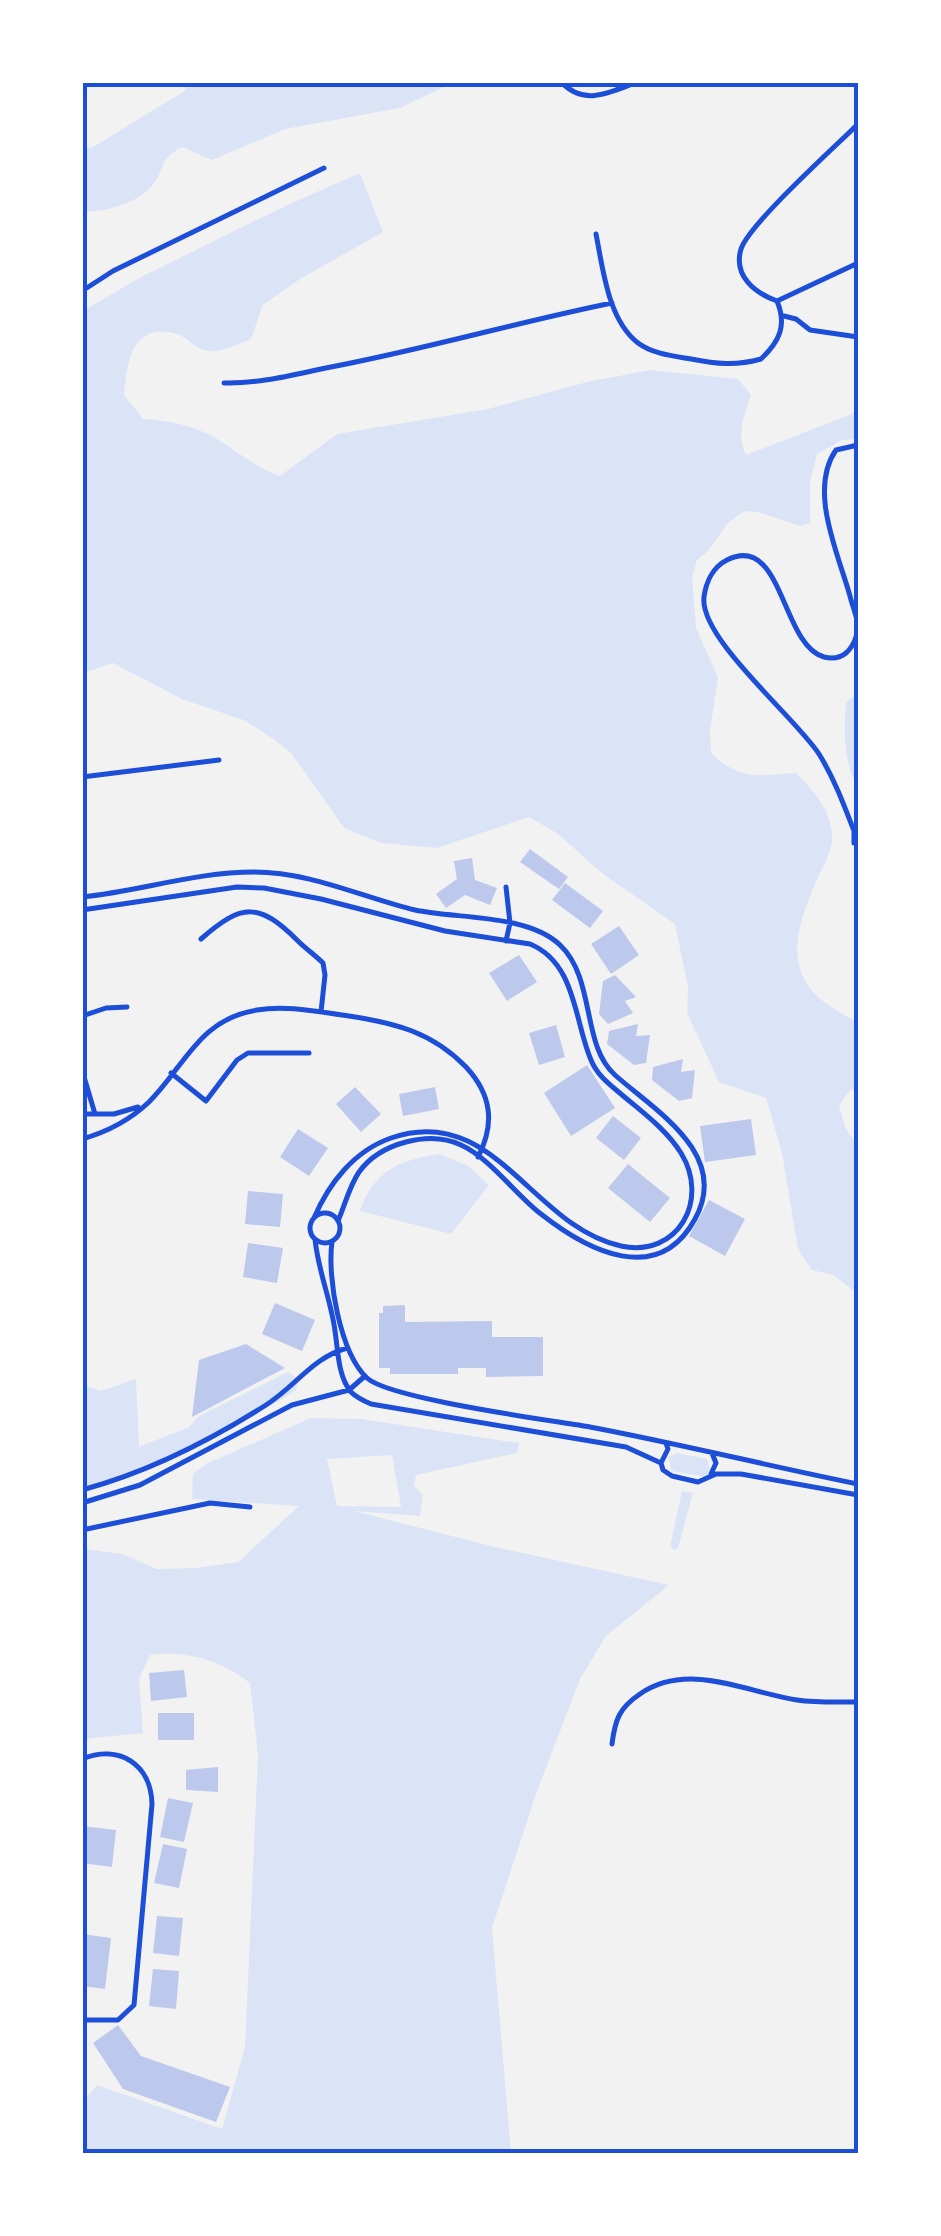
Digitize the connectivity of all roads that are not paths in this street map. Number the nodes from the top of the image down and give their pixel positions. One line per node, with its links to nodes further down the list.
1 (561, 82): 2 (street)
2 (638, 82)
3 (858, 124): 8 (street)
4 (324, 168): 7 (street)
5 (596, 234): 9 (street)
6 (858, 263): 8 (street)
7 (82, 291)
8 (777, 300): 10 (street)
9 (612, 303): 10 (street); 12 (street)
10 (784, 316): 11 (street)
11 (858, 336)
12 (224, 383)
13 (858, 445): 16 (street)
14 (219, 760): 15 (street)
15 (82, 777)
16 (854, 842)
17 (506, 888): 20 (street)
18 (82, 897): 20 (street)
19 (82, 910): 22 (street)
20 (510, 923): 22 (street); 35 (street)
21 (202, 939): 24 (street)
22 (506, 940): 34 (street)
23 (127, 1007): 25 (street)
24 (321, 1012): 28 (street); 34 (street)
25 (82, 1016)
26 (309, 1053): 28 (street)
27 (82, 1070): 31 (street)
28 (170, 1073): 29 (street)
29 (146, 1105): 31 (street); 33 (street)
30 (82, 1114): 31 (street)
31 (95, 1114)
32 (82, 1124): 33 (street)
33 (82, 1138)
34 (482, 1150): 35 (street); 36 (street)
35 (478, 1157): 37 (street)
36 (314, 1218): 37 (street); 38 (street)
37 (338, 1221): 39 (street)
38 (314, 1240): 39 (street); 41 (street)
39 (332, 1242): 40 (street)
40 (347, 1348): 41 (street); 42 (street)
41 (336, 1351): 43 (street); 49 (street)
42 (365, 1376): 43 (street); 44 (street)
43 (349, 1390): 46 (street); 51 (street)
44 (666, 1443): 45 (street); 46 (street)
45 (712, 1454): 47 (street); 48 (street)
46 (661, 1463): 47 (street)
47 (709, 1476): 50 (street)
48 (858, 1484)
49 (82, 1490)
50 (858, 1496)
51 (82, 1502)
52 (250, 1507): 53 (street)
53 (82, 1530)
54 (858, 1702): 55 (street)
55 (612, 1744)
56 (82, 1759): 57 (street)
57 (82, 2020)

